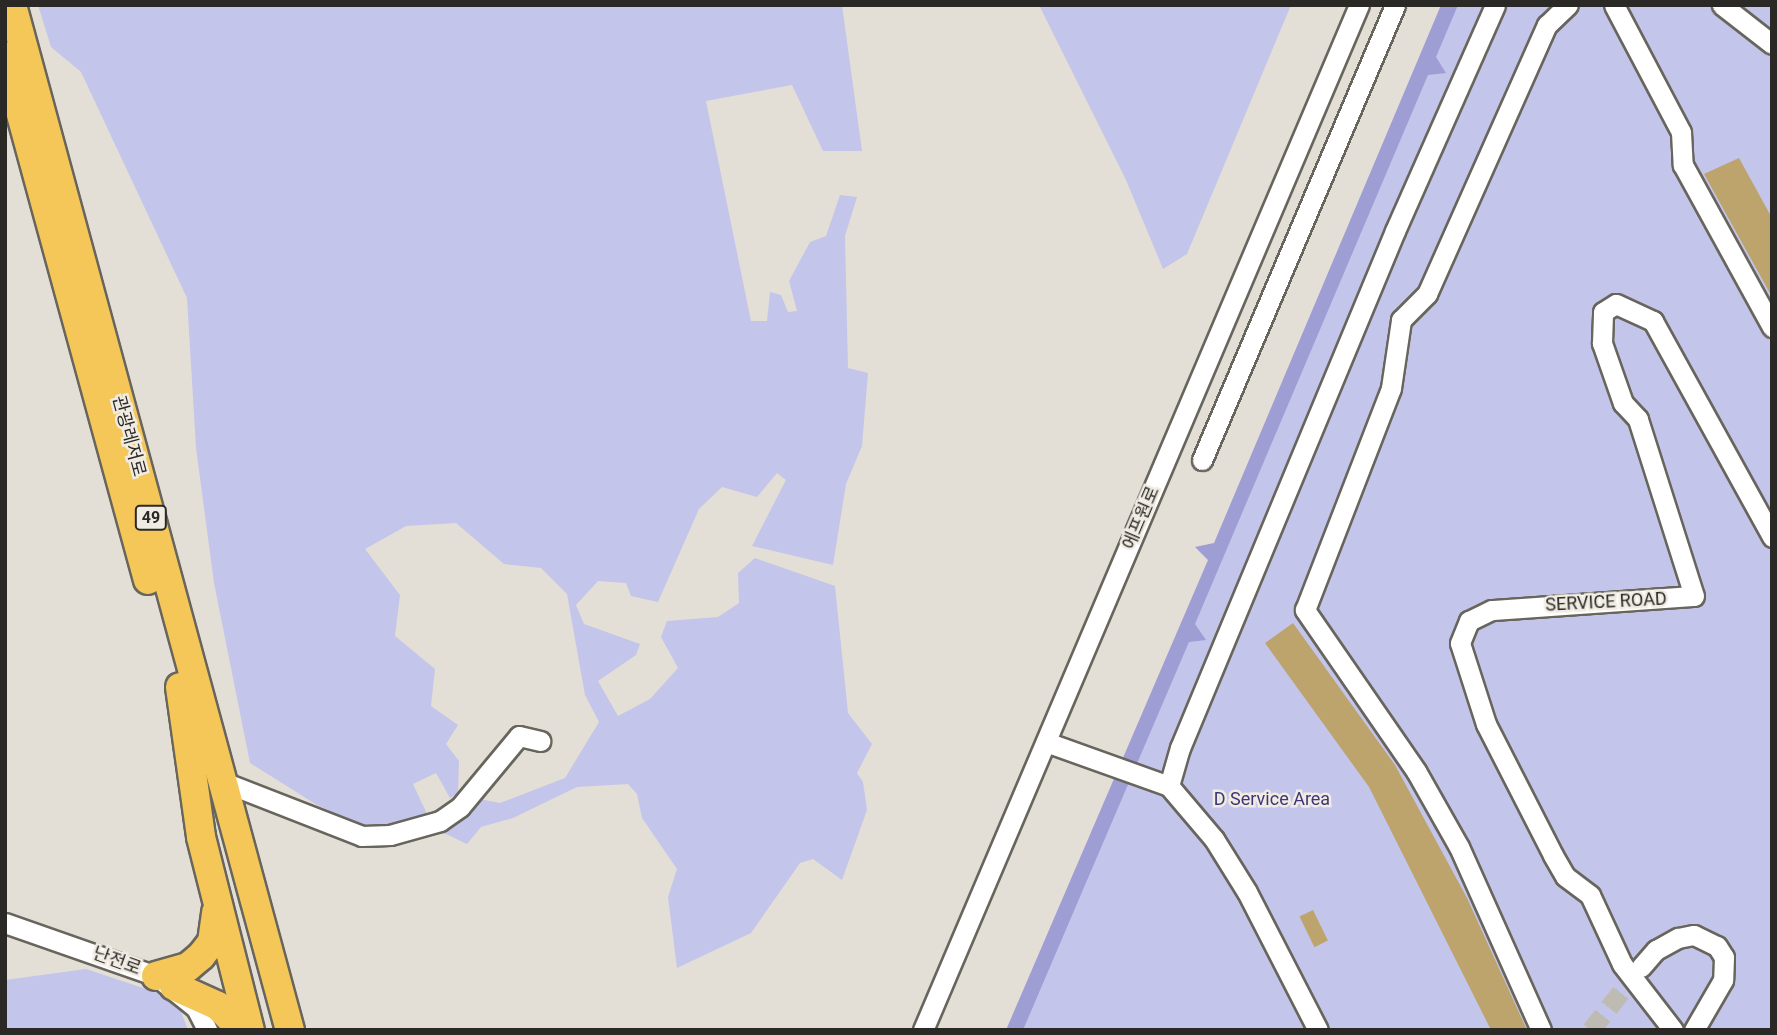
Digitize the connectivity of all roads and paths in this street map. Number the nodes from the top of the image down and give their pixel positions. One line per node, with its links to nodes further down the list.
1 (12, 5): 16 (highway, 관광레저로 / 49)
2 (1359, 5): 15 (street, 에프원로)
3 (1395, 5): 11 (street)
4 (1495, 5): 17 (street)
5 (1567, 5): 31 (street)
6 (1614, 5): 10 (street)
7 (1722, 5): 8 (street)
8 (1772, 44)
9 (5, 56): 13 (highway, 관광레저로 / 49)
10 (1772, 327)
11 (1202, 460)
12 (1772, 537): 32 (street, SERVICE ROAD)
13 (180, 687): 19 (highway); 26 (highway, 관광레저로 / 49)
14 (540, 741): 16 (street)
15 (1046, 742): 17 (street); 29 (street, 에프원로)
16 (221, 781): 18 (highway, 관광레저로 / 49)
17 (1169, 786): 30 (street)
18 (243, 865): 27 (highway, 관광레저로 / 49); 28 (highway)
19 (216, 895): 22 (highway); 25 (highway)
20 (5, 923): 22 (street, 난전로)
21 (1641, 967): 33 (street)
22 (165, 981): 23 (street, 난전로); 24 (highway)
23 (206, 1030)
24 (242, 1030)
25 (250, 1030)
26 (274, 1030)
27 (290, 1030)
28 (303, 1030)
29 (923, 1030)
30 (1318, 1030)
31 (1541, 1030)
32 (1673, 1030)
33 (1695, 1030)

